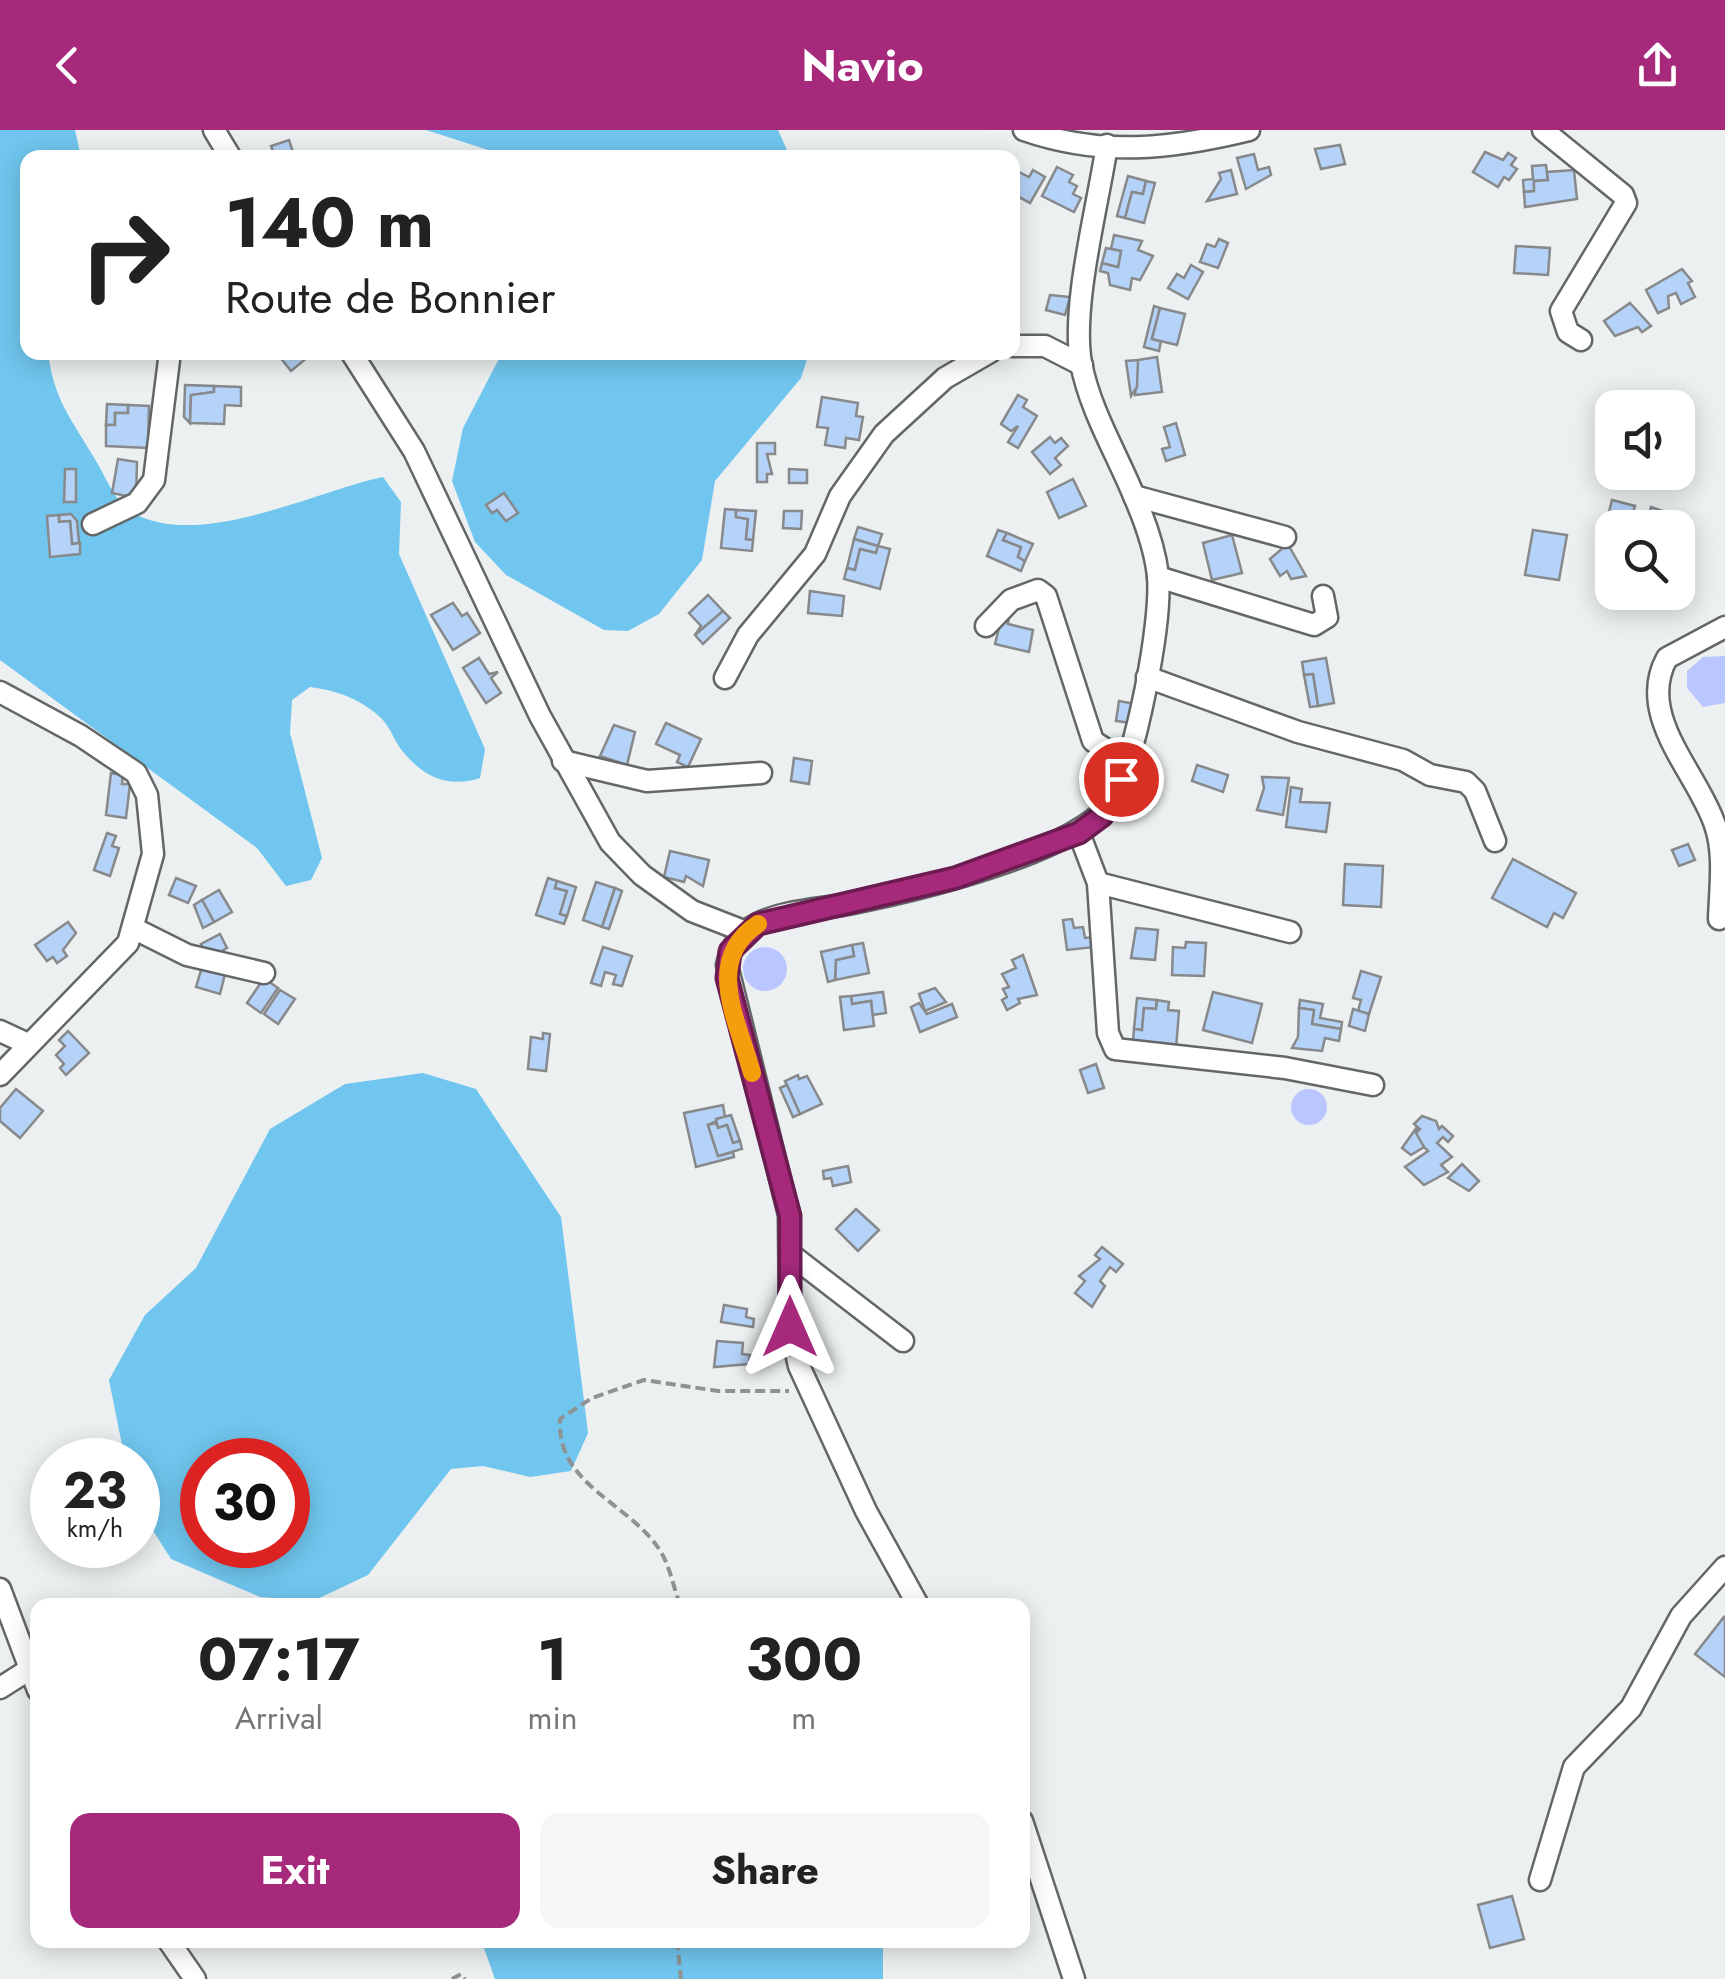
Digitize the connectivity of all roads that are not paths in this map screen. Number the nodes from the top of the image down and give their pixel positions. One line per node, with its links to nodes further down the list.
1 (1024, 130): 4 (street)
2 (1249, 130): 4 (street)
3 (1544, 130): 5 (street)
4 (1107, 146): 10 (street)
5 (1582, 340)
6 (1020, 346): 10 (street)
7 (169, 360): 12 (street)
8 (356, 360): 21 (street)
9 (976, 360): 19 (street)
10 (1082, 365): 11 (street)
11 (1134, 496): 13 (street); 14 (street)
12 (93, 524)
13 (1285, 537)
14 (1158, 577): 15 (street); 18 (street)
15 (1323, 596)
16 (986, 626): 22 (street)
17 (1725, 627): 27 (street)
18 (1147, 677): 22 (street); 25 (street)
19 (725, 678)
20 (0, 692): 28 (street)
21 (563, 761): 23 (street); 29 (street)
22 (1125, 762): 24 (street)
23 (761, 773)
24 (1079, 833): 26 (street); 29 (street)
25 (1495, 841)
26 (1098, 883): 30 (street); 35 (street)
27 (1719, 919)
28 (135, 929): 31 (street); 33 (street)
29 (746, 932): 36 (street)
30 (1290, 932)
31 (264, 973)
32 (0, 1032): 33 (street)
33 (28, 1044): 34 (street)
34 (0, 1076)
35 (1373, 1085)
36 (790, 1254): 37 (street); 40 (street)
37 (903, 1341)
38 (1725, 1567): 44 (street)
39 (0, 1589): 41 (street)
40 (914, 1598)
41 (30, 1669): 42 (street)
42 (0, 1688)
43 (1030, 1845): 47 (street)
44 (1540, 1880)
45 (174, 1948): 46 (street)
46 (196, 1979)
47 (1074, 1979)

